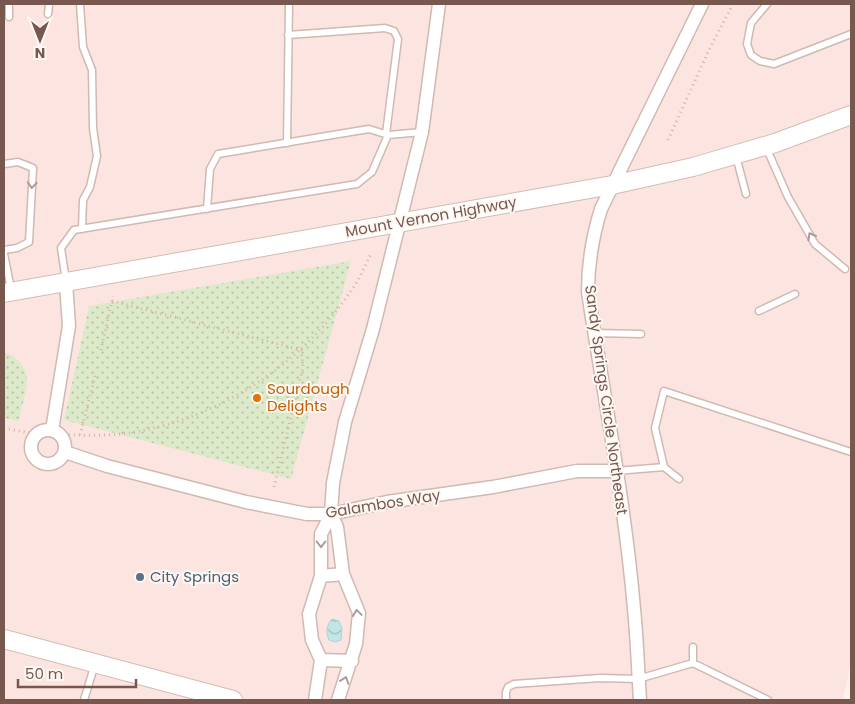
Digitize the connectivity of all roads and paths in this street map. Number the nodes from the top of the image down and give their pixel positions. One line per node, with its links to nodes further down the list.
1 (9, 4): 10 (lane)
2 (50, 4): 9 (lane)
3 (80, 4): 25 (lane)
4 (289, 4): 12 (lane)
5 (439, 4): 14 (street)
6 (702, 4): 21 (street, Sandy Springs Circle Northeast)
7 (733, 4): 16 (path)
8 (767, 4): 11 (lane)
9 (48, 14)
10 (9, 17)
11 (851, 34)
12 (288, 35): 15 (lane); 17 (lane)
13 (851, 116): 18 (street, Mount Vernon Highway)
14 (422, 132): 15 (lane); 24 (street)
15 (387, 134): 17 (lane); 23 (lane)
16 (668, 140)
17 (287, 143): 23 (lane)
18 (766, 146): 19 (street, Mount Vernon Highway); 28 (lane, one-way to 18)
19 (736, 155): 21 (street, Mount Vernon Highway); 22 (lane)
20 (4, 164): 26 (lane, one-way to 26)
21 (612, 185): 24 (street, Mount Vernon Highway); 35 (street, Sandy Springs Circle Northeast)
22 (746, 194)
23 (207, 209): 25 (lane)
24 (398, 222): 29 (street, Mount Vernon Highway); 50 (street)
25 (82, 229): 29 (lane)
26 (4, 252): 30 (lane)
27 (371, 254): 38 (path)
28 (845, 270)
29 (66, 282): 30 (street, Mount Vernon Highway); 41 (street)
30 (8, 293)
31 (795, 294): 34 (lane)
32 (113, 296): 33 (path)
33 (112, 301): 37 (path); 38 (path)
34 (759, 311)
35 (594, 333): 36 (lane); 47 (street, Sandy Springs Circle Northeast)
36 (641, 334)
37 (101, 350)
38 (301, 350): 43 (path); 49 (path)
39 (95, 376): 43 (path)
40 (4, 428): 42 (path)
41 (57, 433): 42 (path); 42 (street); 43 (path); 44 (street)
42 (36, 435): 44 (street)
43 (80, 435)
44 (65, 452): 50 (street, Galambos Way)
45 (851, 452): 46 (lane)
46 (664, 468): 47 (lane); 48 (lane)
47 (616, 471): 50 (street, Galambos Way); 59 (street, Sandy Springs Circle Northeast)
48 (680, 479)
49 (274, 487)
50 (331, 514): 51 (street); 52 (street, one-way to 52)
51 (343, 574): 52 (street); 56 (street, one-way to 51)
52 (320, 576): 55 (street)
53 (4, 639): 57 (street)
54 (693, 647): 58 (lane)
55 (321, 660): 56 (street); 62 (street)
56 (352, 661): 63 (street, one-way to 56)
57 (95, 663): 60 (lane); 61 (street)
58 (692, 663): 59 (lane); 66 (lane)
59 (638, 679): 64 (lane); 65 (street, Sandy Springs Circle Northeast)
60 (84, 700)
61 (233, 700)
62 (315, 700)
63 (338, 700)
64 (506, 700)
65 (640, 700)
66 (768, 700)

